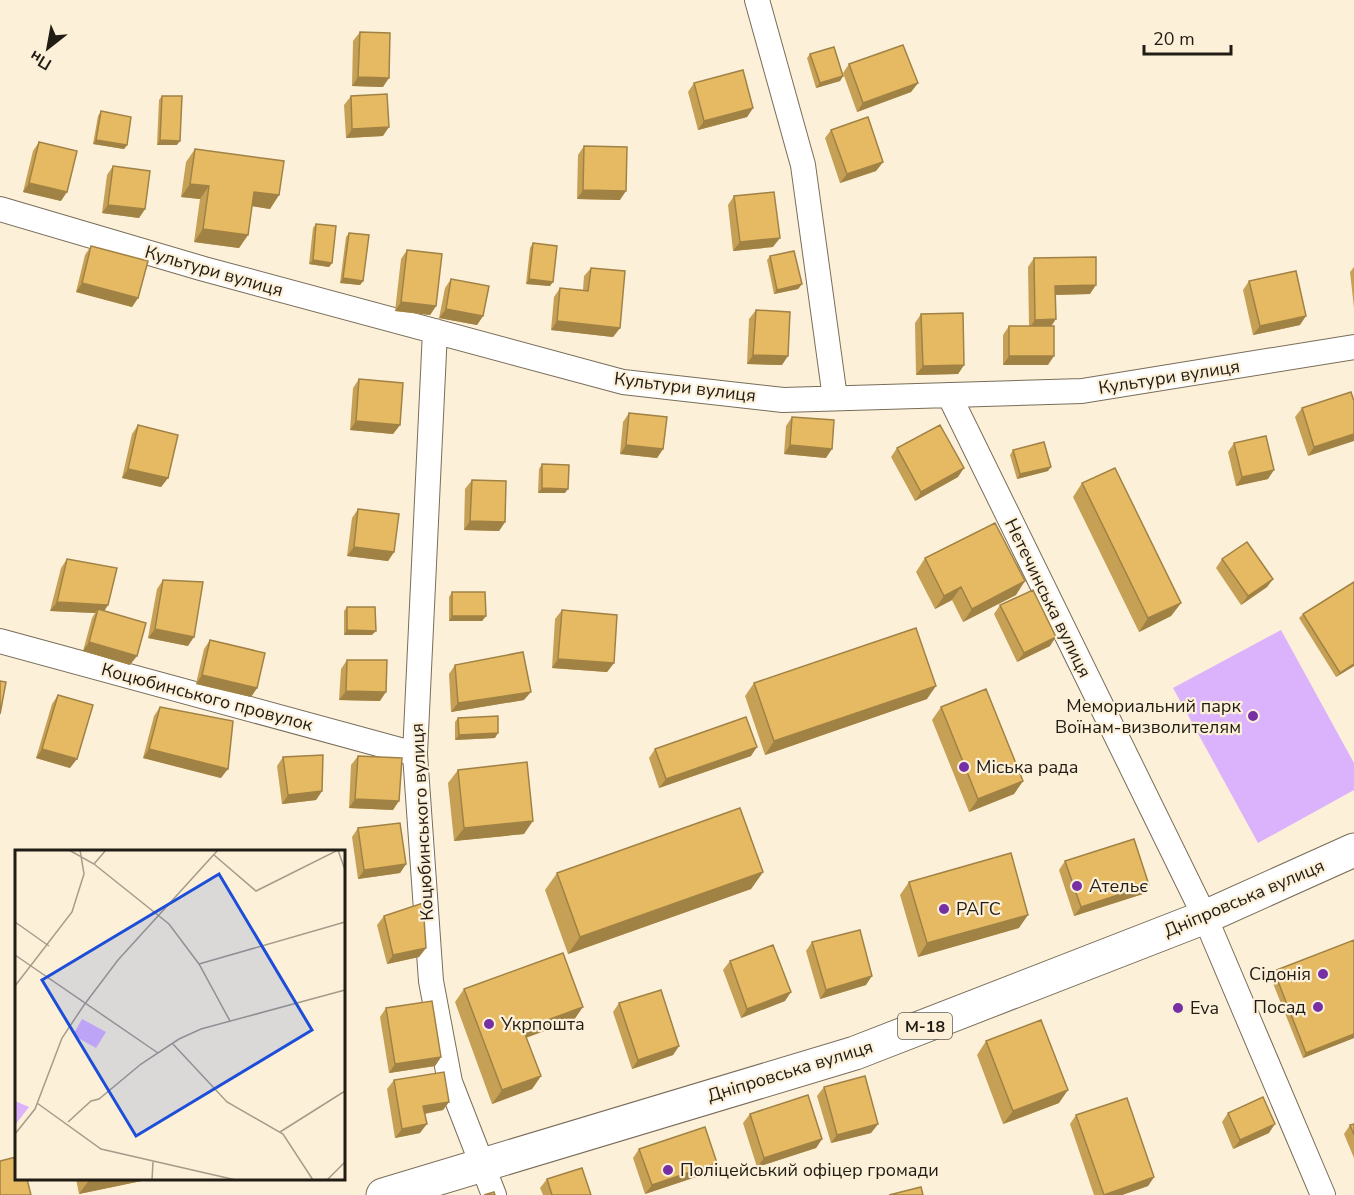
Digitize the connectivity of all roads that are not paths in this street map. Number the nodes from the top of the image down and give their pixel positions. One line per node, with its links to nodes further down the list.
1 (758, 0): 6 (street)
2 (0, 209): 3 (street, Культури вулиця)
3 (435, 332): 6 (street, Культури вулиця); 8 (street, Коцюбинського вулиця)
4 (1354, 347): 5 (street, Культури вулиця)
5 (949, 395): 6 (street, Культури вулиця); 10 (street, Нетечинська вулиця)
6 (835, 398)
7 (0, 640): 8 (street, Коцюбинського провулок)
8 (415, 754): 11 (street, Коцюбинського вулиця)
9 (1354, 850): 10 (highway, Дніпровська вулиця / М-18)
10 (1205, 917): 11 (highway, Дніпровська вулиця / М-18); 14 (street, Нетечинська вулиця)
11 (482, 1165): 12 (highway, Дніпровська вулиця / М-18); 13 (street, Коцюбинського вулиця)
12 (383, 1195)
13 (494, 1195)
14 (1323, 1195)

